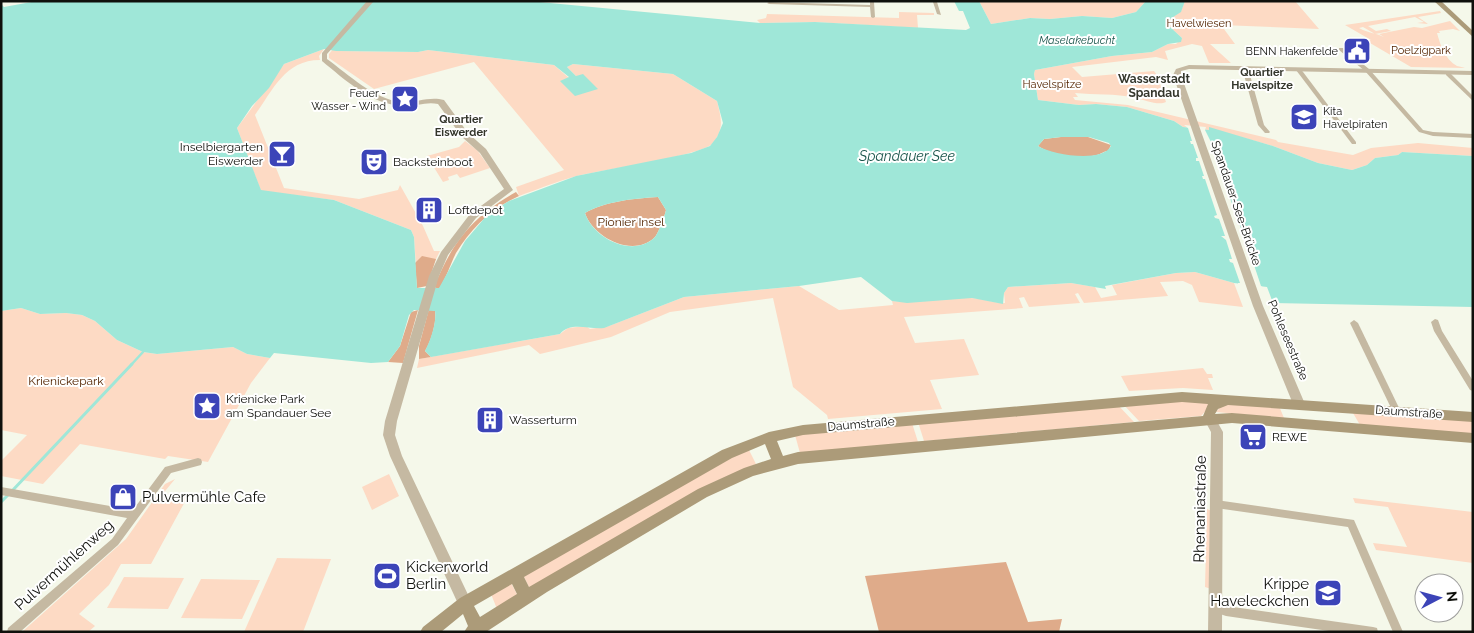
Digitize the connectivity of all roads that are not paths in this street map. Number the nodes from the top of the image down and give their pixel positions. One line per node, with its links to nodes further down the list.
1 (371, 1): 41 (street)
2 (925, 1): 4 (street)
3 (1437, 1): 9 (main road)
4 (937, 2): 7 (street)
5 (769, 3): 6 (street)
6 (872, 4): 8 (street)
7 (939, 14)
8 (874, 17)
9 (1473, 35)
10 (1341, 49): 13 (street)
11 (1245, 68): 12 (street); 17 (street); 20 (street, Spandauer-See-Brücke)
12 (1298, 69): 13 (street); 19 (street)
13 (1367, 70): 15 (street); 18 (street)
14 (1473, 73): 15 (street)
15 (1448, 74): 16 (street)
16 (1473, 99)
17 (1268, 132)
18 (1473, 136)
19 (1354, 143)
20 (1252, 287): 25 (street, Pohleseestraße)
21 (1435, 322): 23 (street)
22 (1354, 324): 27 (street)
23 (1473, 388)
24 (1230, 399): 25 (main road, Daumstraße); 29 (main road); 32 (main road, Daumstraße)
25 (1300, 404): 26 (main road, Daumstraße); 30 (main road)
26 (1346, 408): 27 (main road, Daumstraße); 31 (main road)
27 (1397, 412): 28 (main road, Daumstraße)
28 (1473, 417)
29 (1210, 418): 30 (main road, Daumstraße); 35 (main road, Daumstraße); 37 (street, Rhenaniastraße)
30 (1308, 424): 31 (main road, Daumstraße)
31 (1355, 428): 33 (main road, Daumstraße)
32 (769, 438): 35 (main road); 39 (main road, Daumstraße)
33 (1473, 438)
34 (198, 462): 38 (street, Pulvermühlenweg)
35 (778, 462): 40 (main road, Daumstraße)
36 (2, 491): 38 (street)
37 (1216, 504): 42 (street, Rhenaniastraße); 49 (street)
38 (135, 515): 45 (street, Pulvermühlenweg)
39 (515, 574): 40 (main road); 41 (main road, Daumstraße)
40 (526, 596): 43 (main road, Daumstraße)
41 (465, 603): 43 (main road, Daumstraße); 46 (main road, Daumstraße)
42 (1215, 608): 44 (street); 47 (street, Rhenaniastraße)
43 (474, 630)
44 (1351, 630): 48 (street)
45 (12, 632)
46 (428, 632)
47 (1214, 632)
48 (1373, 632)
49 (1398, 632)

